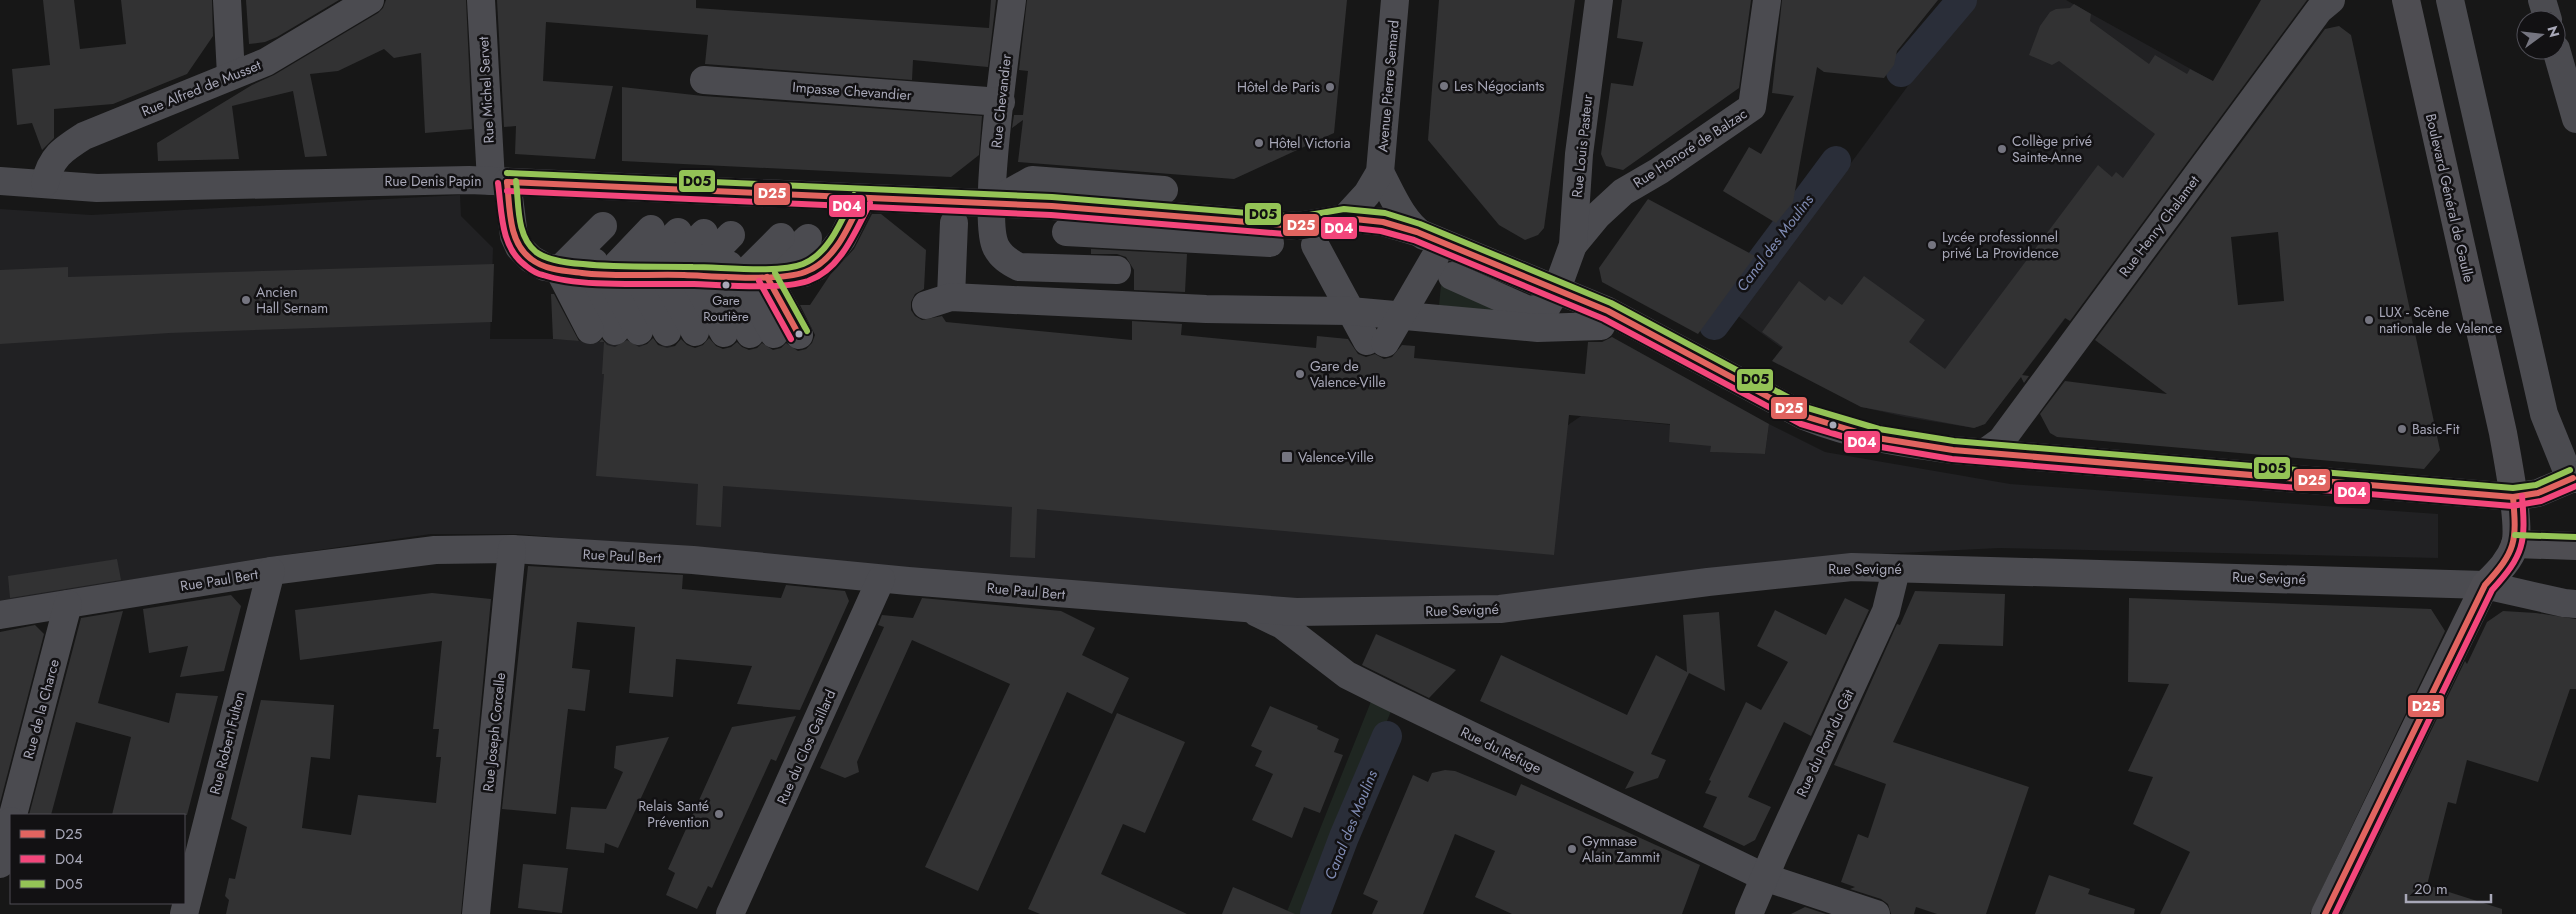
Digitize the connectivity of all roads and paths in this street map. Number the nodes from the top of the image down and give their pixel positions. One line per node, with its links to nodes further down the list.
1 (227, 0): 12 (street)
2 (370, 0): 12 (street, Rue Alfred de Musset)
3 (481, 0): 18 (street, Rue Michel Servet)
4 (1012, 0): 14 (street, Rue Chevandier)
5 (1396, 0): 16 (street, Avenue Pierre Semard)
6 (1599, 0): 30 (street, Rue Louis Pasteur)
7 (1767, 0): 30 (street, Rue Honoré de Balzac)
8 (2331, 0): 45 (street, Rue Henry Chalamet)
9 (2406, 0): 47 (main road, Boulevard Général de Gaulle)
10 (2450, 0): 46 (street)
11 (2559, 60): 15 (street)
12 (231, 75): 19 (street, Rue Alfred de Musset)
13 (704, 80): 14 (street, Impasse Chevandier)
14 (1001, 102): 22 (street, Rue Chevandier)
15 (2576, 119)
16 (1380, 172): 24 (street); 26 (street)
17 (0, 181): 19 (street, Rue Denis Papin)
18 (499, 181): 19 (street, Rue Denis Papin); 21 (street, Rue Denis Papin); 33 (street, Rue Michel Servet)
19 (45, 183)
20 (1164, 190): 22 (street)
21 (862, 199): 22 (street, Rue Denis Papin); 37 (street, Rue Michel Servet)
22 (991, 203): 23 (street, Rue Denis Papin); 32 (street, Rue Chevandier)
23 (1052, 206): 27 (street, Rue Denis Papin); 29 (street)
24 (1345, 218): 26 (street, Rue Denis Papin); 27 (street, Rue Denis Papin)
25 (954, 223): 39 (street)
26 (1417, 232): 38 (street, Rue Denis Papin)
27 (1306, 235): 29 (street); 39 (street)
28 (769, 237): 36 (street); 37 (street); 37 (street)
29 (1270, 243): 31 (street)
30 (1573, 245): 38 (street, Rue Louis Pasteur)
31 (1192, 252)
32 (1117, 270)
33 (583, 273): 33 (street); 33 (street); 34 (street, Rue Michel Servet)
34 (636, 274): 35 (street, Rue Michel Servet); 35 (street); 42 (street)
35 (664, 275): 36 (street, Rue Michel Servet); 43 (street)
36 (692, 276): 37 (street, Rue Michel Servet); 44 (street)
37 (742, 276): 44 (street); 44 (street)
38 (1554, 294): 40 (street); 45 (street, Rue Denis Papin)
39 (1350, 311): 40 (street); 40 (street)
40 (1402, 315): 41 (street)
41 (1601, 326)
42 (667, 332)
43 (695, 332)
44 (762, 334)
45 (1987, 451): 47 (street, Rue Denis Papin)
46 (2575, 478): 47 (street, Rue Denis Papin)
47 (2513, 497): 48 (main road, Boulevard Général de Gaulle)
48 (2515, 544): 49 (main road); 55 (main road)
49 (2576, 546)
50 (512, 549): 52 (street, Rue Paul Bert); 53 (street, Rue Paul Bert); 66 (street, Rue Joseph Corcelle)
51 (1896, 570): 55 (street, Rue Sevigné); 58 (street, Rue Sevigné); 60 (street); 64 (street, Rue du Pont du Gât)
52 (271, 571): 56 (street, Rue Paul Bert); 65 (street, Rue Robert Fulton)
53 (881, 579): 54 (street, Rue Paul Bert); 67 (street, Rue du Clos Gaillard)
54 (908, 581): 58 (street, Rue Paul Bert); 60 (street)
55 (2484, 585): 57 (street, Rue Sevigné); 70 (main road)
56 (68, 604): 59 (street, Rue Paul Bert); 61 (street, Rue de la Charce)
57 (2576, 604)
58 (1247, 609): 60 (street, Rue du Refuge)
59 (0, 615)
60 (1282, 626): 64 (street, Rue du Refuge)
61 (13, 814)
62 (10, 825): 63 (street)
63 (0, 864)
64 (1764, 877): 68 (street, Rue du Pont du Gât); 69 (street, Rue du Refuge)
65 (185, 904)
66 (476, 914)
67 (730, 914)
68 (1749, 914)
69 (1876, 914)
70 (2325, 914)

